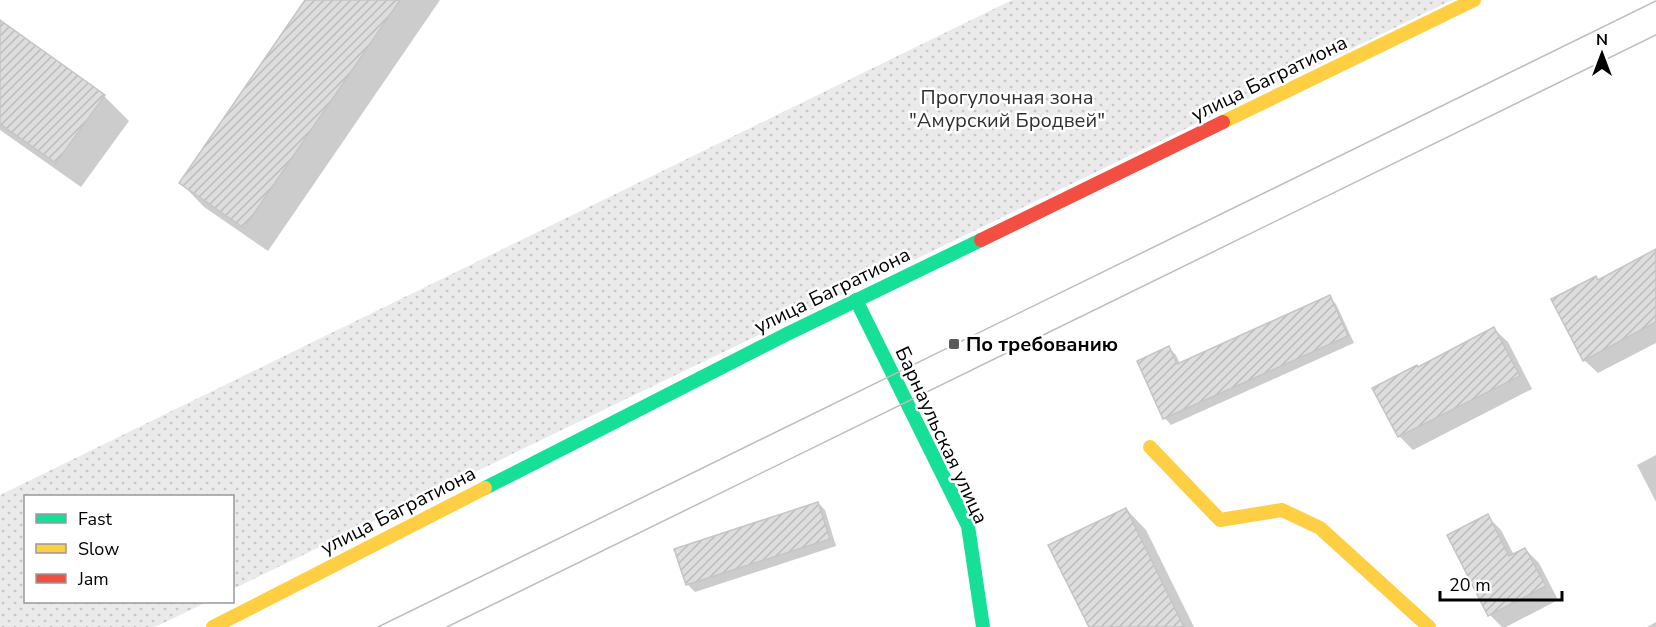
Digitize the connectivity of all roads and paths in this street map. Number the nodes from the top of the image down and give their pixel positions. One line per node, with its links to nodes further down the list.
1 (1474, 0): 2 (street, улица Багратиона)
2 (856, 300): 4 (street, улица Багратиона); 5 (street, Барнаульская улица)
3 (1150, 447): 6 (street)
4 (213, 627)
5 (983, 627)
6 (1429, 627)

